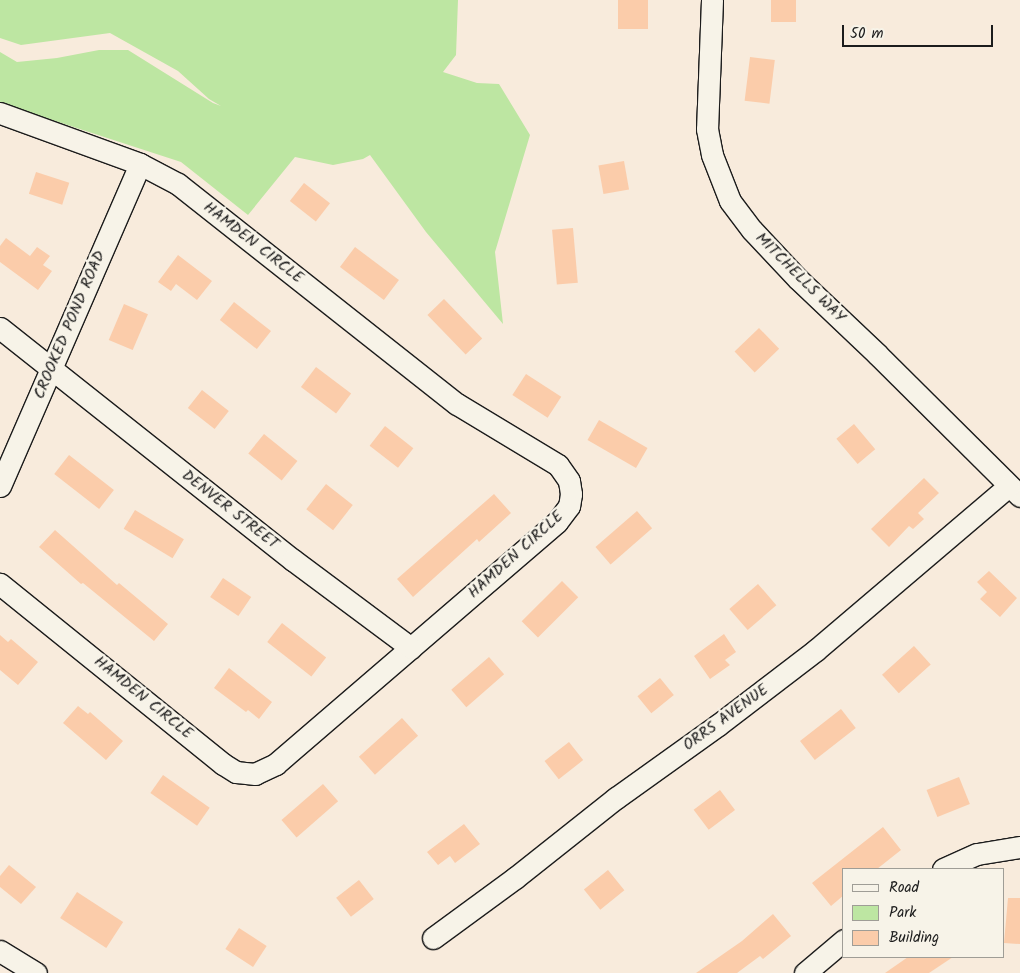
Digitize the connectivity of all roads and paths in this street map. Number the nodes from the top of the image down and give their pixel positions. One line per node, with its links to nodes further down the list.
1 (712, 0): 7 (street, MITCHELLS WAY)
2 (0, 113): 3 (street, HAMDEN CIRCLE)
3 (140, 164): 5 (street, CROOKED POND ROAD); 9 (street, HAMDEN CIRCLE)
4 (0, 328): 5 (street)
5 (51, 368): 6 (street, CROOKED POND ROAD); 9 (street, DENVER STREET)
6 (0, 486)
7 (1015, 491): 12 (street, ORRS AVENUE)
8 (0, 584): 9 (street, HAMDEN CIRCLE)
9 (411, 648)
10 (1020, 847): 11 (street)
11 (945, 868)
12 (433, 938)
13 (842, 942): 16 (street)
14 (0, 951): 15 (street)
15 (36, 973)
16 (806, 973)

